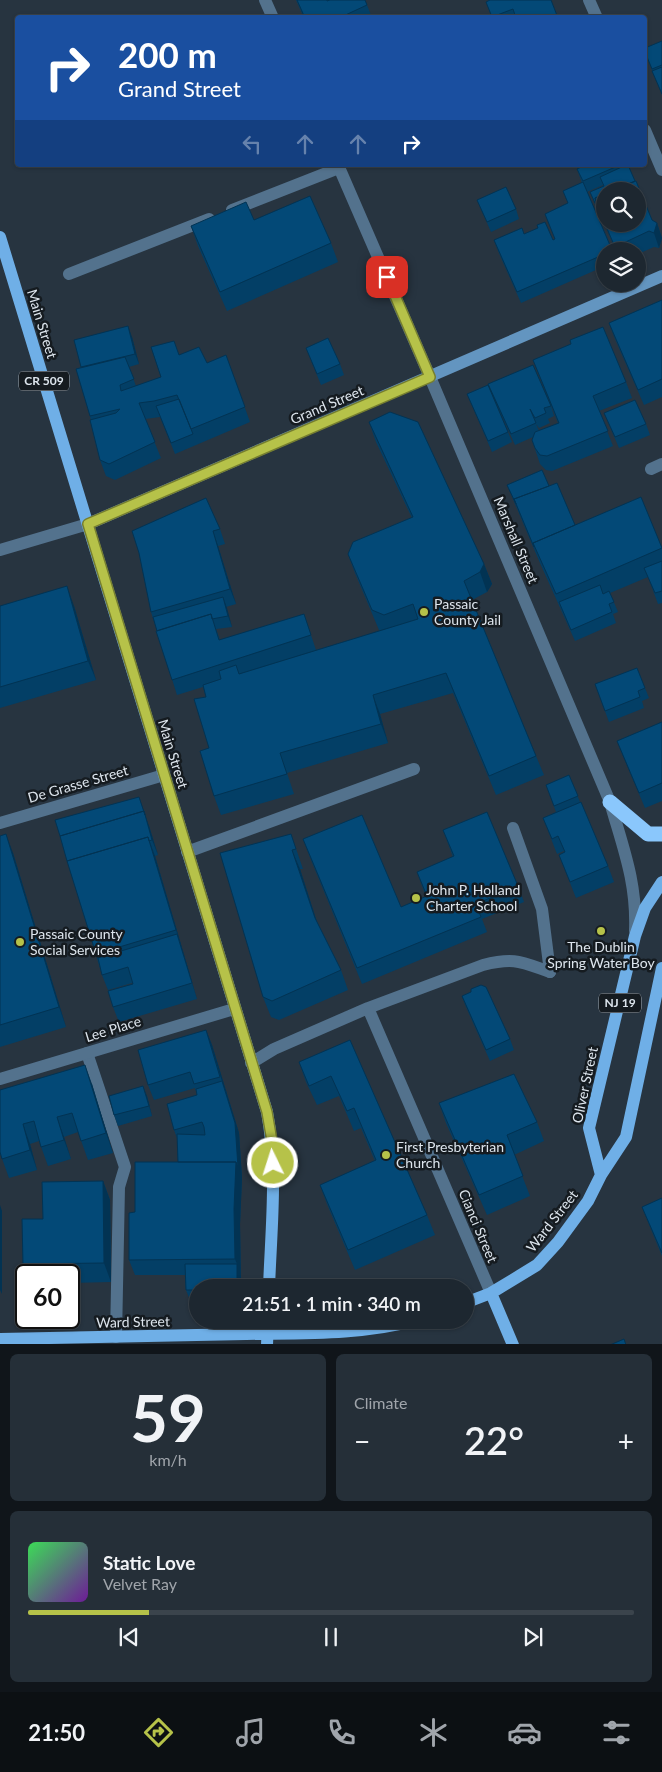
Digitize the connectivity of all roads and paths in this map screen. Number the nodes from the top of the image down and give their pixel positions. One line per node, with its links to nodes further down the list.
1 (265, 0): 3 (street)
2 (589, 0): 4 (street)
3 (272, 15)
4 (596, 15)
5 (647, 135): 8 (street)
6 (336, 167): 10 (street)
7 (338, 167): 12 (street, Marshall Street)
8 (662, 170)
9 (0, 237): 13 (main road, Main Street / CR 509)
10 (69, 274)
11 (662, 276): 12 (main road, Grand Street)
12 (430, 377): 13 (main road, Grand Street); 17 (street, Marshall Street)
13 (88, 524): 14 (street, Grand Street); 16 (main road, Main Street / CR 509)
14 (0, 550)
15 (414, 769): 21 (street)
16 (164, 775): 18 (street, De Grasse Street); 21 (main road, Main Street / CR 509)
17 (610, 802): 20 (highway); 23 (street, Marshall Street)
18 (0, 823)
19 (513, 828): 26 (street)
20 (662, 834)
21 (187, 852): 25 (main road, Main Street / CR 509)
22 (662, 882): 23 (main road, Oliver Street / NJ 19)
23 (635, 936): 30 (main road, Oliver Street / NJ 19)
24 (662, 968): 30 (main road, NJ 19)
25 (234, 1008): 27 (street, Lee Place); 28 (main road, Main Street / CR 509)
26 (368, 1008): 28 (street); 32 (street, Cianci Street)
27 (87, 1052): 29 (street, Lee Place); 35 (street)
28 (251, 1063): 31 (main road, Main Street / CR 509)
29 (0, 1079)
30 (601, 1175): 32 (main road, Ward Street / NJ 19)
31 (269, 1279)
32 (491, 1293): 33 (main road, Ward Street / NJ 19); 38 (main road, Cianci Street)
33 (474, 1300)
34 (361, 1329): 37 (main road, Ward Street)
35 (116, 1337): 36 (main road, Ward Street); 37 (main road, Ward Street)
36 (0, 1339)
37 (267, 1339)
38 (513, 1344)

